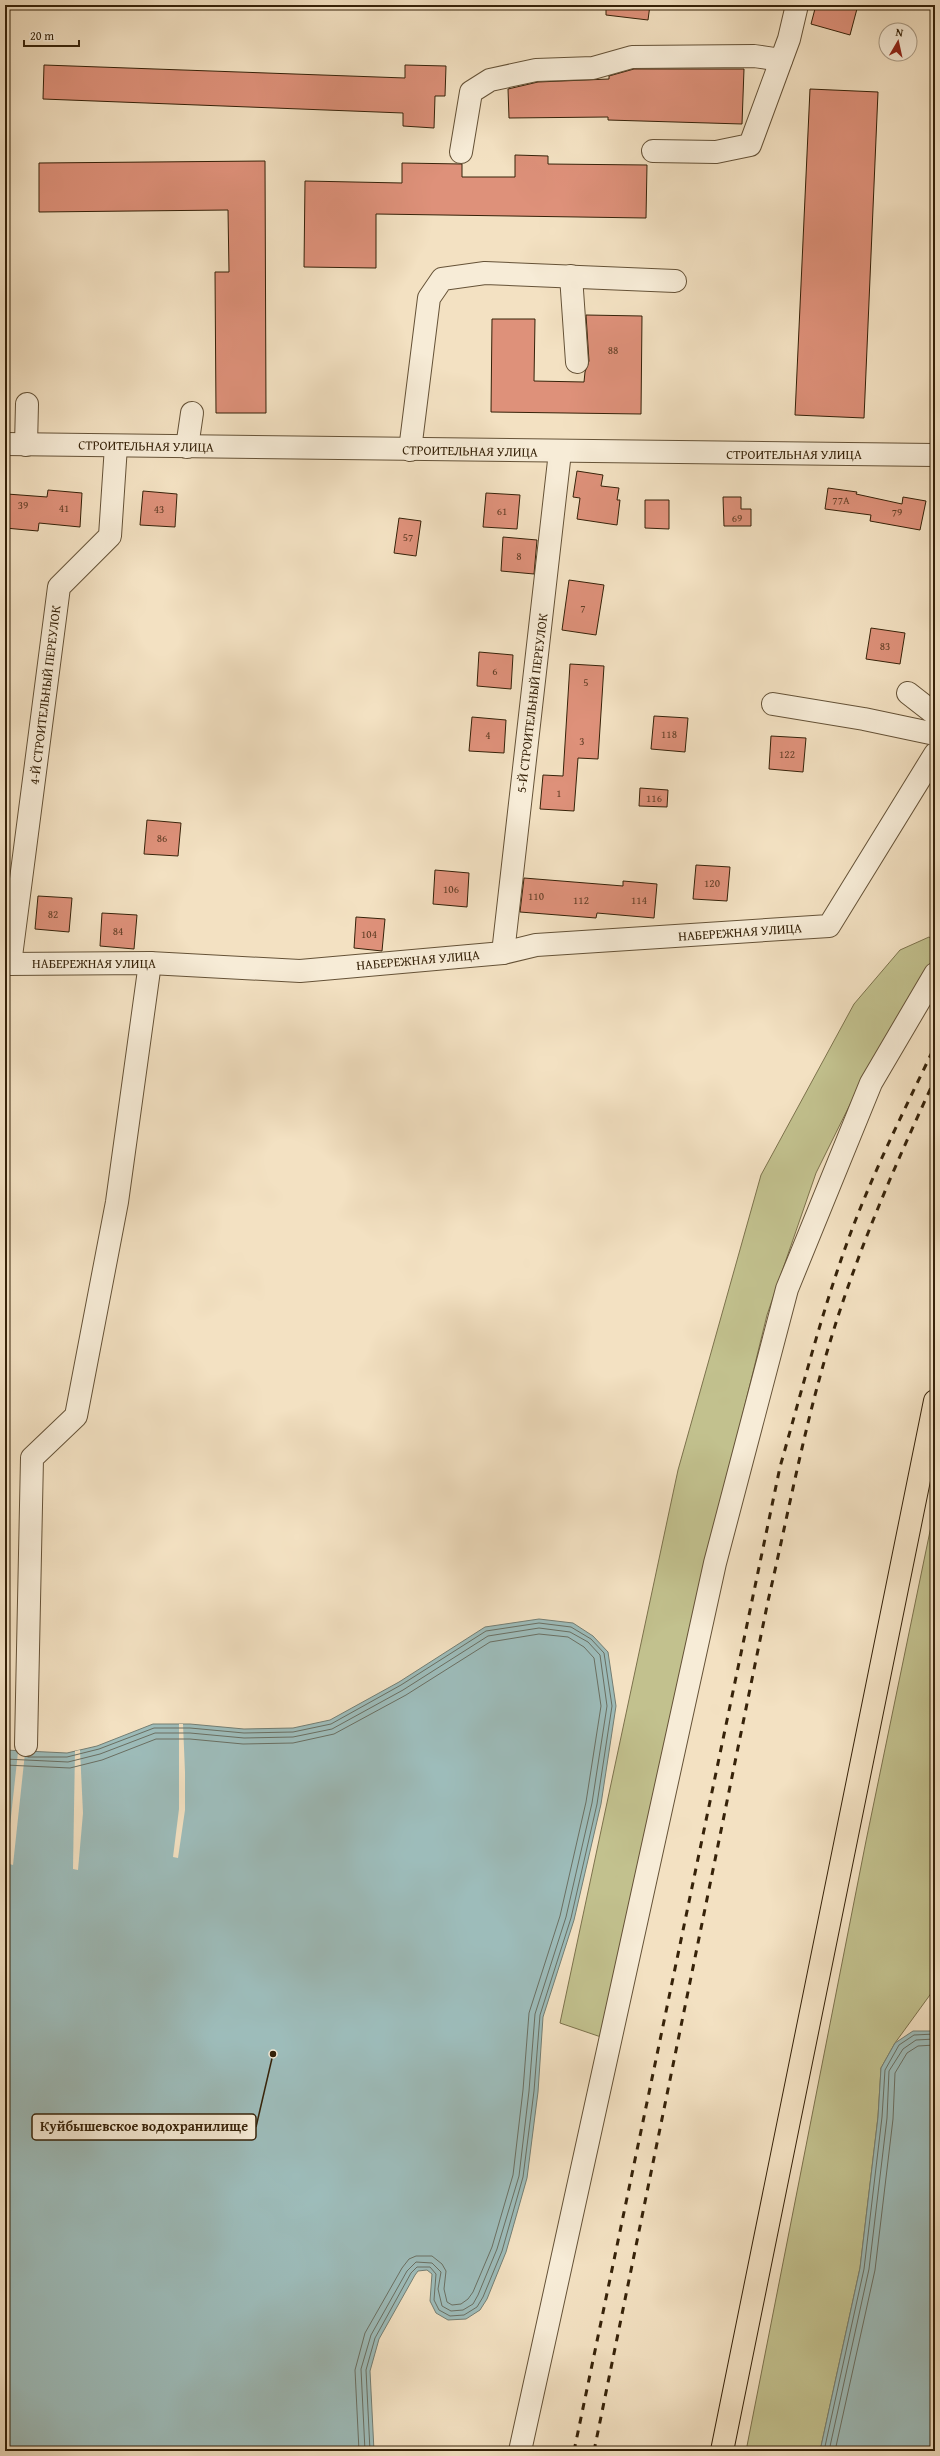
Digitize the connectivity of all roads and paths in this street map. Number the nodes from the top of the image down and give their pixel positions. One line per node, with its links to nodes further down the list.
1 (797, 5): 2 (street)
2 (781, 60): 3 (street); 4 (street)
3 (653, 151)
4 (461, 152)
5 (571, 276): 6 (street); 7 (street); 13 (street)
6 (675, 281)
7 (577, 362)
8 (27, 404): 10 (street)
9 (192, 413): 12 (street)
10 (15, 444): 11 (street, СТРОИТЕЛЬНАЯ УЛИЦА)
11 (116, 446): 12 (street, СТРОИТЕЛЬНАЯ УЛИЦА); 23 (street, 4-Й СТРОИТЕЛЬНЫЙ ПЕРЕУЛОК)
12 (187, 447): 13 (street, СТРОИТЕЛЬНАЯ УЛИЦА)
13 (410, 450): 14 (street, СТРОИТЕЛЬНАЯ УЛИЦА)
14 (560, 452): 15 (street, СТРОИТЕЛЬНАЯ УЛИЦА); 21 (street, 5-Й СТРОИТЕЛЬНЫЙ ПЕРЕУЛОК)
15 (935, 455)
16 (908, 693): 18 (street)
17 (773, 704): 19 (street)
18 (935, 714)
19 (935, 734)
20 (935, 754): 21 (street, НАБЕРЕЖНАЯ УЛИЦА)
21 (503, 953): 22 (street, НАБЕРЕЖНАЯ УЛИЦА)
22 (150, 963): 23 (street, НАБЕРЕЖНАЯ УЛИЦА); 26 (street)
23 (8, 964)
24 (935, 974): 27 (street)
25 (935, 1401): 28 (main road)
26 (26, 1745)
27 (520, 2451)
28 (722, 2451)

